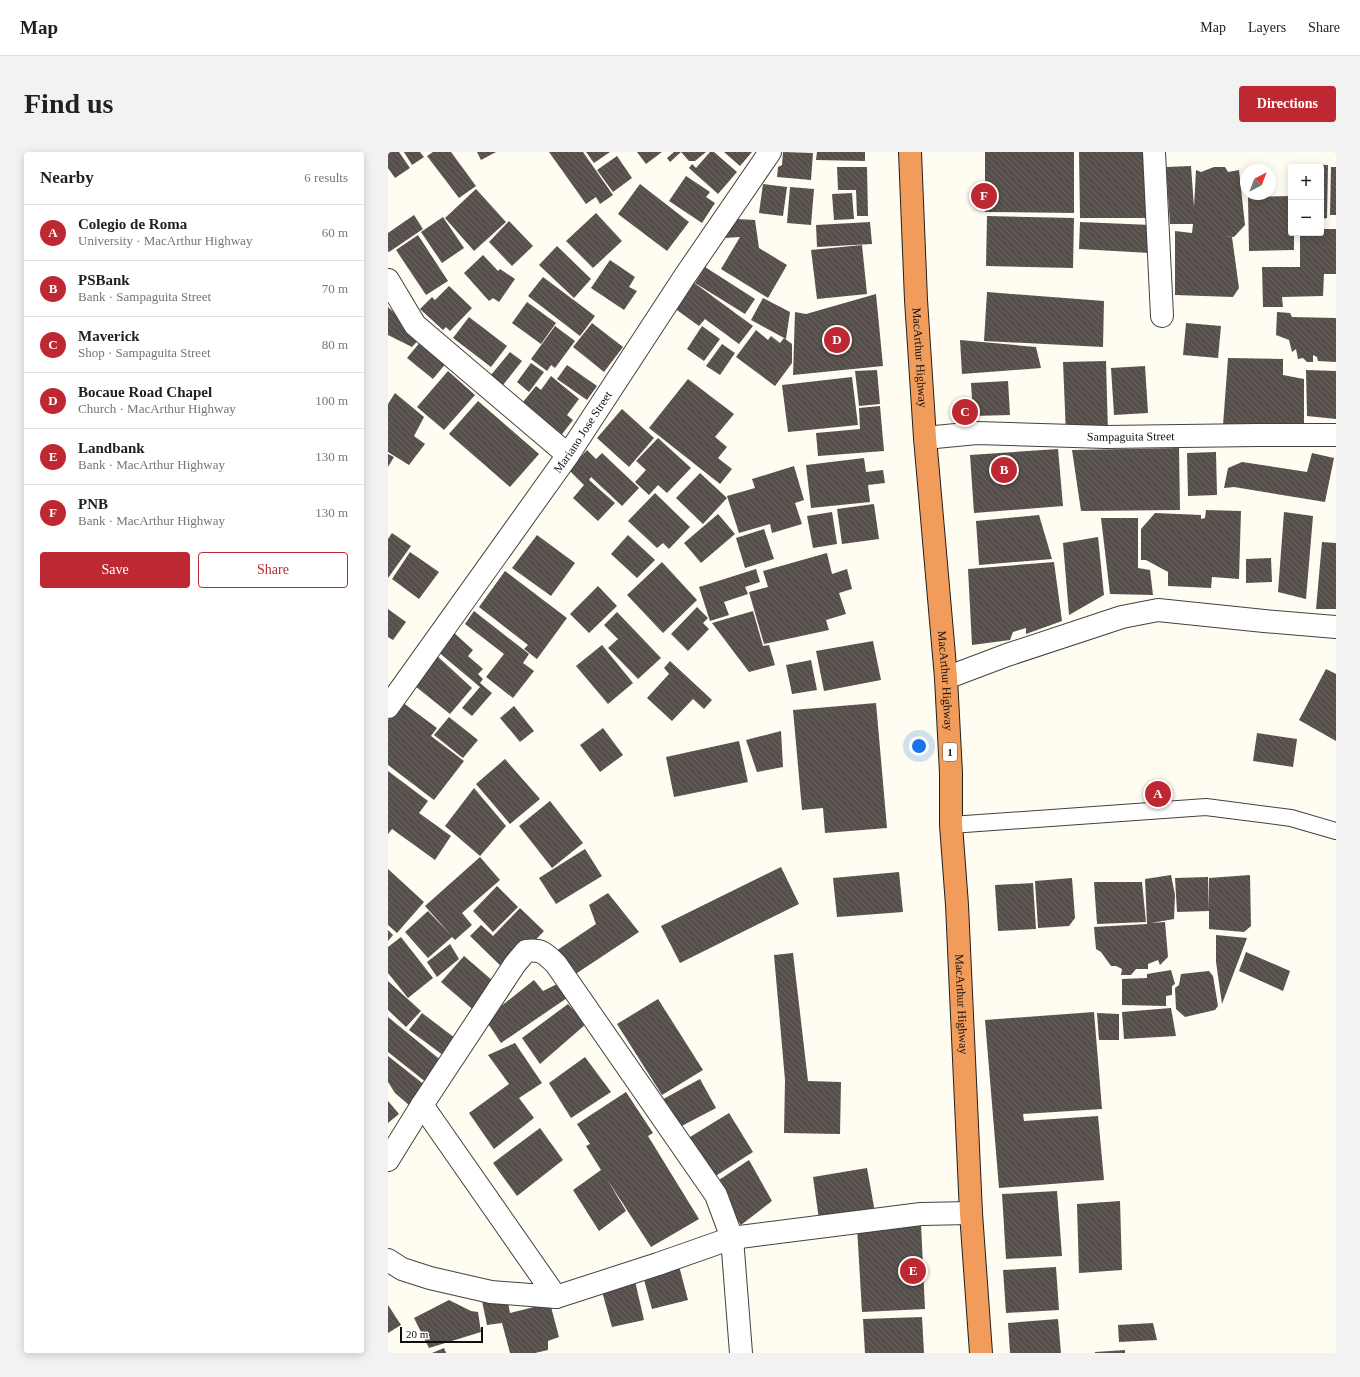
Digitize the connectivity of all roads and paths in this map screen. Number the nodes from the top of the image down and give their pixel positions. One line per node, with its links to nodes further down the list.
1 (770, 152): 8 (street, Mariano Jose Street)
2 (910, 152): 7 (highway, MacArthur Highway / 1)
3 (1154, 152): 5 (street)
4 (388, 280): 8 (street)
5 (1162, 316)
6 (1336, 435): 7 (street, Sampaguita Street)
7 (925, 438): 10 (highway, MacArthur Highway / 1)
8 (568, 456): 11 (street, Mariano Jose Street)
9 (1336, 627): 10 (street)
10 (946, 678): 12 (highway, MacArthur Highway / 1)
11 (388, 707)
12 (951, 825): 13 (lane); 16 (highway, MacArthur Highway / 1)
13 (1336, 831)
14 (422, 1105): 15 (street); 17 (street); 19 (street)
15 (388, 1160)
16 (971, 1213): 17 (street); 21 (highway, MacArthur Highway / 1)
17 (732, 1238): 19 (street); 20 (street)
18 (388, 1260): 19 (street)
19 (556, 1297)
20 (741, 1353)
21 (982, 1353)

